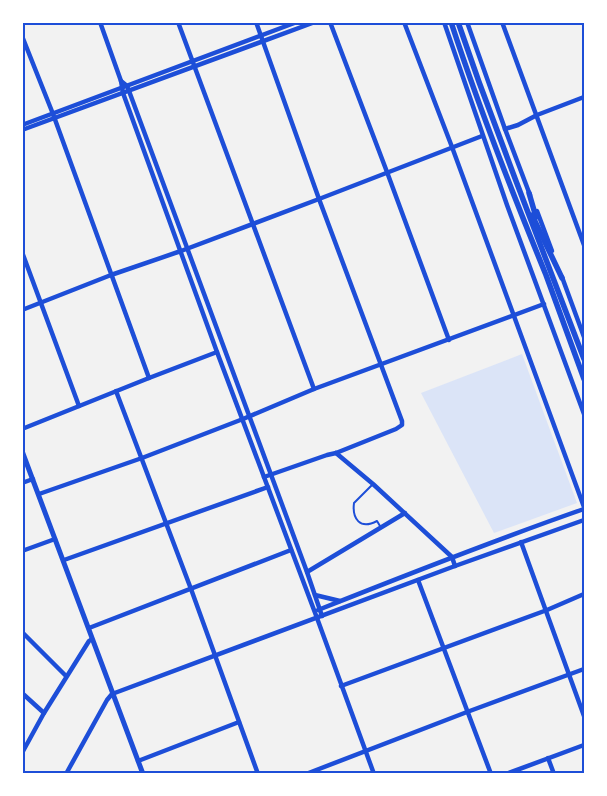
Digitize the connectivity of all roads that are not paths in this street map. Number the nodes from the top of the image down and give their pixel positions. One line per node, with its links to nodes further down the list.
1 (100, 22): 18 (street)
2 (178, 22): 16 (street)
3 (256, 22): 14 (street)
4 (297, 22): 14 (street)
5 (315, 22): 15 (street)
6 (330, 22): 27 (street)
7 (404, 22): 26 (street)
8 (444, 22): 25 (street)
9 (450, 22): 31 (main road)
10 (458, 22): 28 (main road)
11 (467, 22): 23 (street)
12 (502, 22): 20 (street)
13 (22, 36): 21 (street)
14 (261, 36): 15 (street); 16 (street)
15 (263, 42): 17 (street); 30 (street)
16 (192, 62): 17 (street); 18 (street)
17 (194, 67): 18 (street); 33 (street)
18 (125, 90): 21 (street); 36 (street); 37 (street)
19 (584, 97): 20 (street)
20 (537, 115): 23 (street); 35 (street)
21 (53, 116): 22 (street); 24 (street); 39 (street)
22 (22, 125)
23 (505, 129): 29 (street)
24 (22, 130)
25 (482, 136): 26 (street); 32 (street)
26 (452, 147): 27 (street); 45 (street)
27 (387, 172): 30 (street); 47 (street)
28 (516, 182): 34 (main road); 40 (main road)
29 (529, 193): 34 (main road); 41 (street)
30 (319, 199): 33 (street); 50 (street)
31 (516, 202): 32 (street); 52 (main road)
32 (507, 205): 43 (street)
33 (252, 224): 36 (street); 53 (street)
34 (539, 228): 40 (main road); 41 (main road)
35 (584, 245)
36 (187, 249): 37 (street); 57 (street)
37 (181, 251): 39 (street); 48 (street)
38 (22, 252): 42 (street)
39 (112, 275): 42 (street); 51 (street)
40 (552, 275): 49 (main road)
41 (562, 278): 46 (street)
42 (41, 303): 44 (street); 55 (street)
43 (544, 304): 45 (street); 56 (street)
44 (22, 310)
45 (514, 315): 47 (street); 70 (street)
46 (584, 337)
47 (449, 340): 50 (street)
48 (217, 352): 51 (street); 58 (street)
49 (584, 359)
50 (381, 364): 53 (street); 61 (street)
51 (149, 378): 54 (street)
52 (584, 379)
53 (314, 389): 57 (street)
54 (116, 391): 55 (street); 62 (street)
55 (79, 406): 59 (street)
56 (584, 414)
57 (249, 416): 58 (street); 63 (street)
58 (243, 419): 62 (street); 64 (street)
59 (22, 429)
60 (22, 451): 65 (street)
61 (336, 453): 63 (street); 67 (street)
62 (142, 458): 69 (street); 73 (street)
63 (271, 475): 64 (street); 82 (street)
64 (264, 477): 68 (street)
65 (33, 479): 66 (street); 69 (street)
66 (22, 483)
67 (373, 484): 71 (street); 74 (lane)
68 (268, 486): 73 (street); 77 (street)
69 (39, 494): 75 (street)
70 (584, 508): 79 (street)
71 (404, 513): 74 (street); 79 (street)
72 (584, 520): 76 (street)
73 (165, 524): 80 (street); 84 (street)
74 (381, 528): 82 (street)
75 (55, 539): 78 (street); 80 (street)
76 (521, 542): 81 (street); 88 (street)
77 (291, 550): 84 (street); 89 (street)
78 (22, 551)
79 (452, 557): 81 (street); 87 (street)
80 (64, 560): 91 (street)
81 (455, 566): 83 (street)
82 (308, 572): 86 (street)
83 (418, 580): 90 (street); 94 (street)
84 (190, 589): 91 (street); 95 (street)
85 (584, 594): 88 (street)
86 (315, 595): 87 (street); 89 (street)
87 (340, 601): 89 (street)
88 (547, 610): 94 (street); 97 (street)
89 (317, 611): 90 (street)
90 (319, 617): 95 (street); 99 (street)
91 (89, 628): 93 (street)
92 (22, 632): 98 (street)
93 (92, 639): 98 (street); 101 (street)
94 (443, 648): 99 (street); 102 (street)
95 (214, 656): 101 (street); 105 (street)
96 (584, 669): 97 (street)
97 (570, 675): 102 (street); 104 (street)
98 (66, 676): 103 (street)
99 (341, 686): 107 (street)
100 (22, 693): 103 (street)
101 (112, 694): 110 (street); 111 (street)
102 (467, 712): 107 (street); 116 (street)
103 (44, 713): 108 (street)
104 (584, 716)
105 (239, 722): 110 (street); 113 (street)
106 (584, 745): 109 (street)
107 (366, 751): 114 (street); 115 (street)
108 (22, 753)
109 (548, 758): 117 (street); 118 (street)
110 (138, 760): 112 (street)
111 (66, 774)
112 (143, 774)
113 (258, 774)
114 (306, 774)
115 (374, 774)
116 (491, 774)
117 (506, 774)
118 (554, 774)

